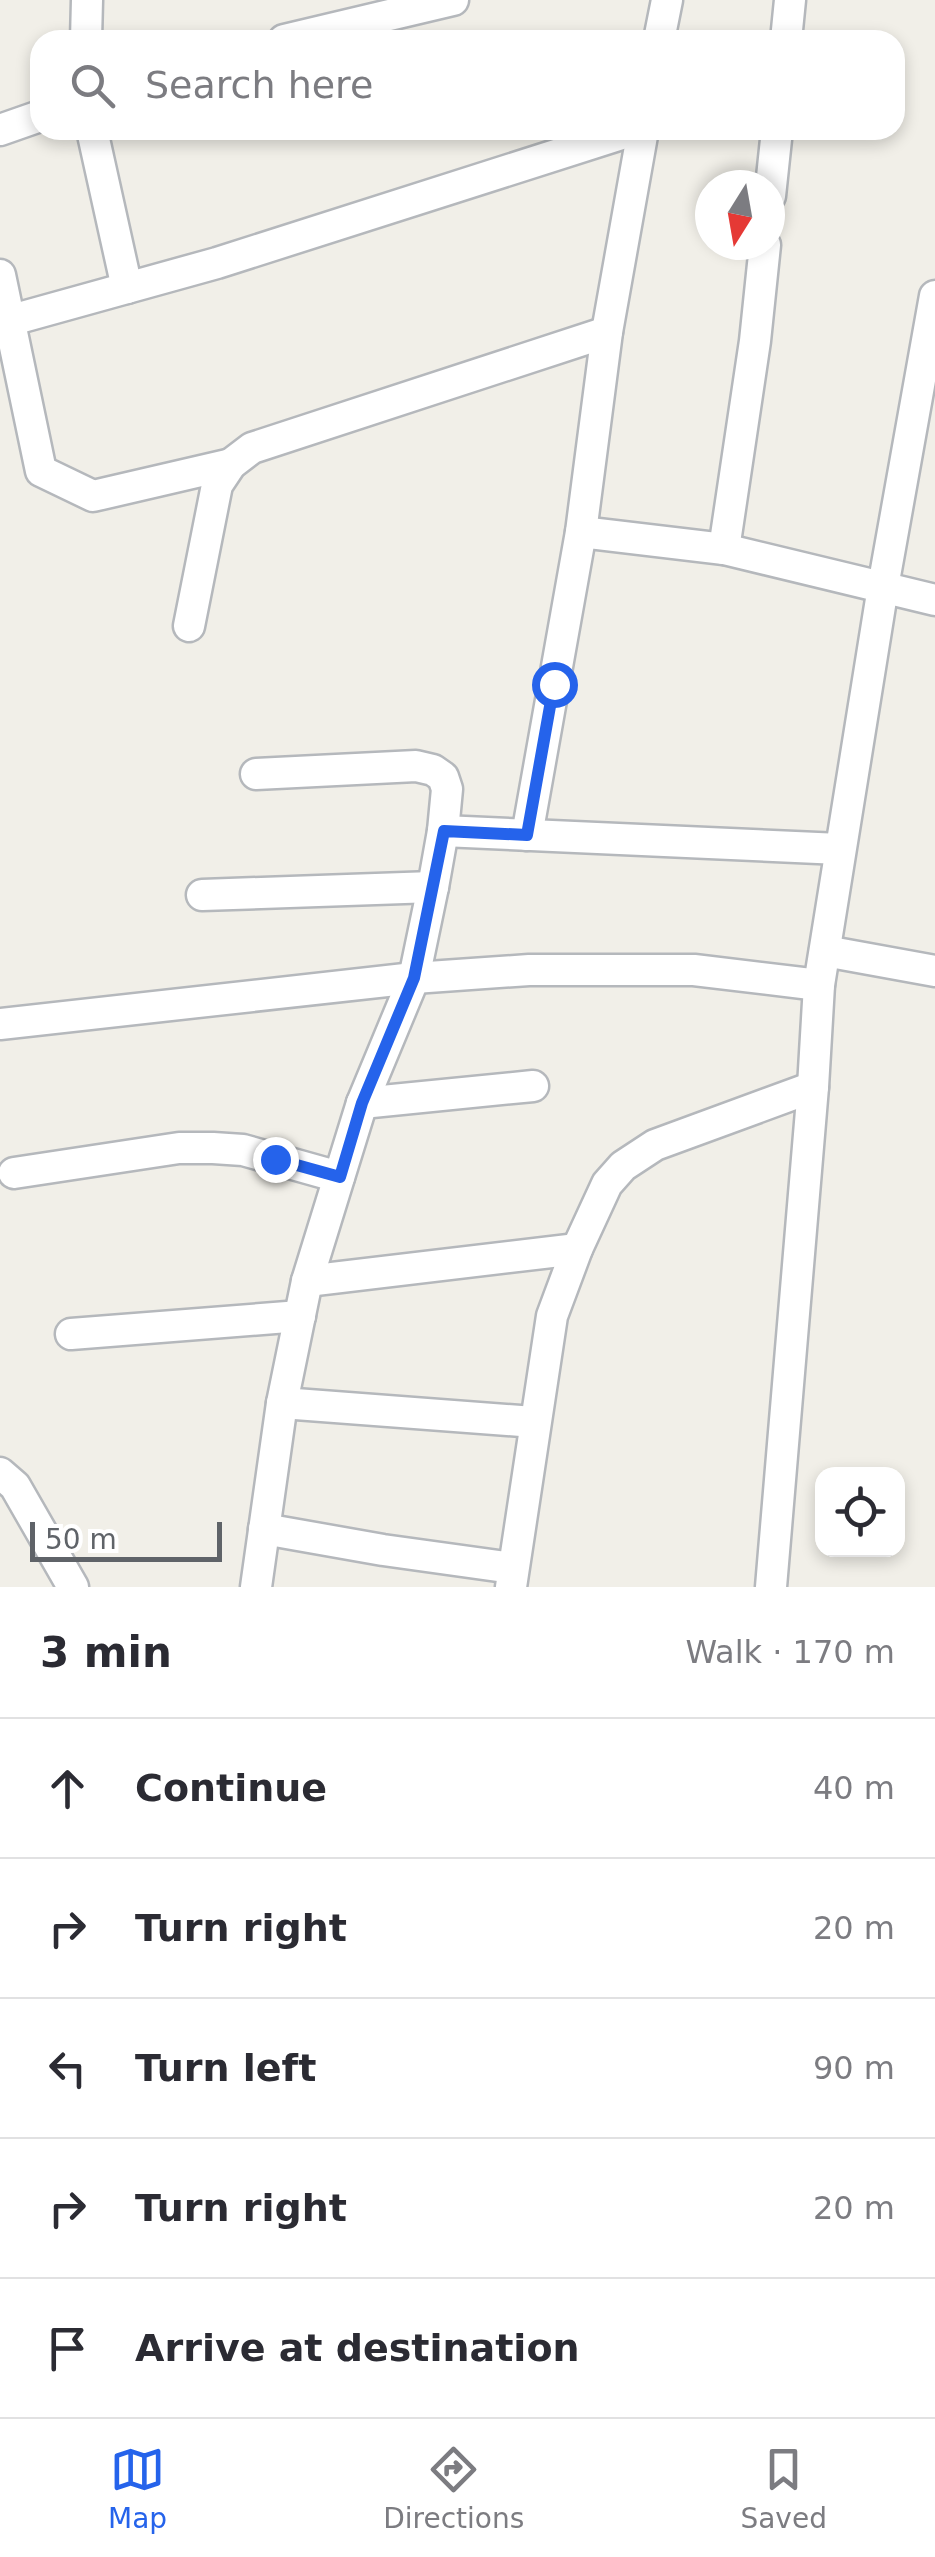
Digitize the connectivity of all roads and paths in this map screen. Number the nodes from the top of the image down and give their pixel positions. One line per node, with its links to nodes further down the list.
1 (87, 0): 5 (street)
2 (452, 0): 6 (street)
3 (667, 0): 7 (street)
4 (790, 0): 8 (street)
5 (86, 30)
6 (326, 30)
7 (661, 30)
8 (787, 30)
9 (30, 120): 10 (street)
10 (0, 130)
11 (94, 140): 18 (street)
12 (603, 140): 18 (street)
13 (641, 140): 21 (street)
14 (776, 140): 15 (street)
15 (773, 170)
16 (763, 260): 24 (street)
17 (0, 275): 20 (street)
18 (128, 288): 20 (street)
19 (935, 296): 25 (street)
20 (8, 321): 22 (street)
21 (607, 332): 22 (street); 23 (street)
22 (231, 464): 27 (street)
23 (581, 532): 24 (street); 30 (street)
24 (724, 550): 25 (street)
25 (883, 587): 26 (street); 31 (street)
26 (935, 600)
27 (189, 626)
28 (256, 774): 29 (street)
29 (444, 831): 30 (street); 32 (street)
30 (527, 835): 31 (street)
31 (840, 849): 34 (street)
32 (433, 887): 33 (street); 36 (street)
33 (202, 896)
34 (825, 951): 35 (street); 37 (street)
35 (935, 971)
36 (414, 978): 37 (street); 38 (street); 41 (street)
37 (819, 985): 40 (street)
38 (0, 1024)
39 (534, 1086): 41 (street)
40 (813, 1086): 44 (street); 55 (street)
41 (362, 1103): 43 (street)
42 (14, 1173): 43 (street)
43 (340, 1177): 45 (street)
44 (577, 1249): 45 (street); 49 (street)
45 (307, 1281): 46 (street)
46 (300, 1316): 47 (street); 48 (street)
47 (71, 1334)
48 (282, 1403): 49 (street); 51 (street)
49 (534, 1422): 52 (street)
50 (0, 1473): 53 (street)
51 (264, 1530): 52 (street); 54 (street)
52 (512, 1578)
53 (72, 1587)
54 (256, 1587)
55 (771, 1587)

